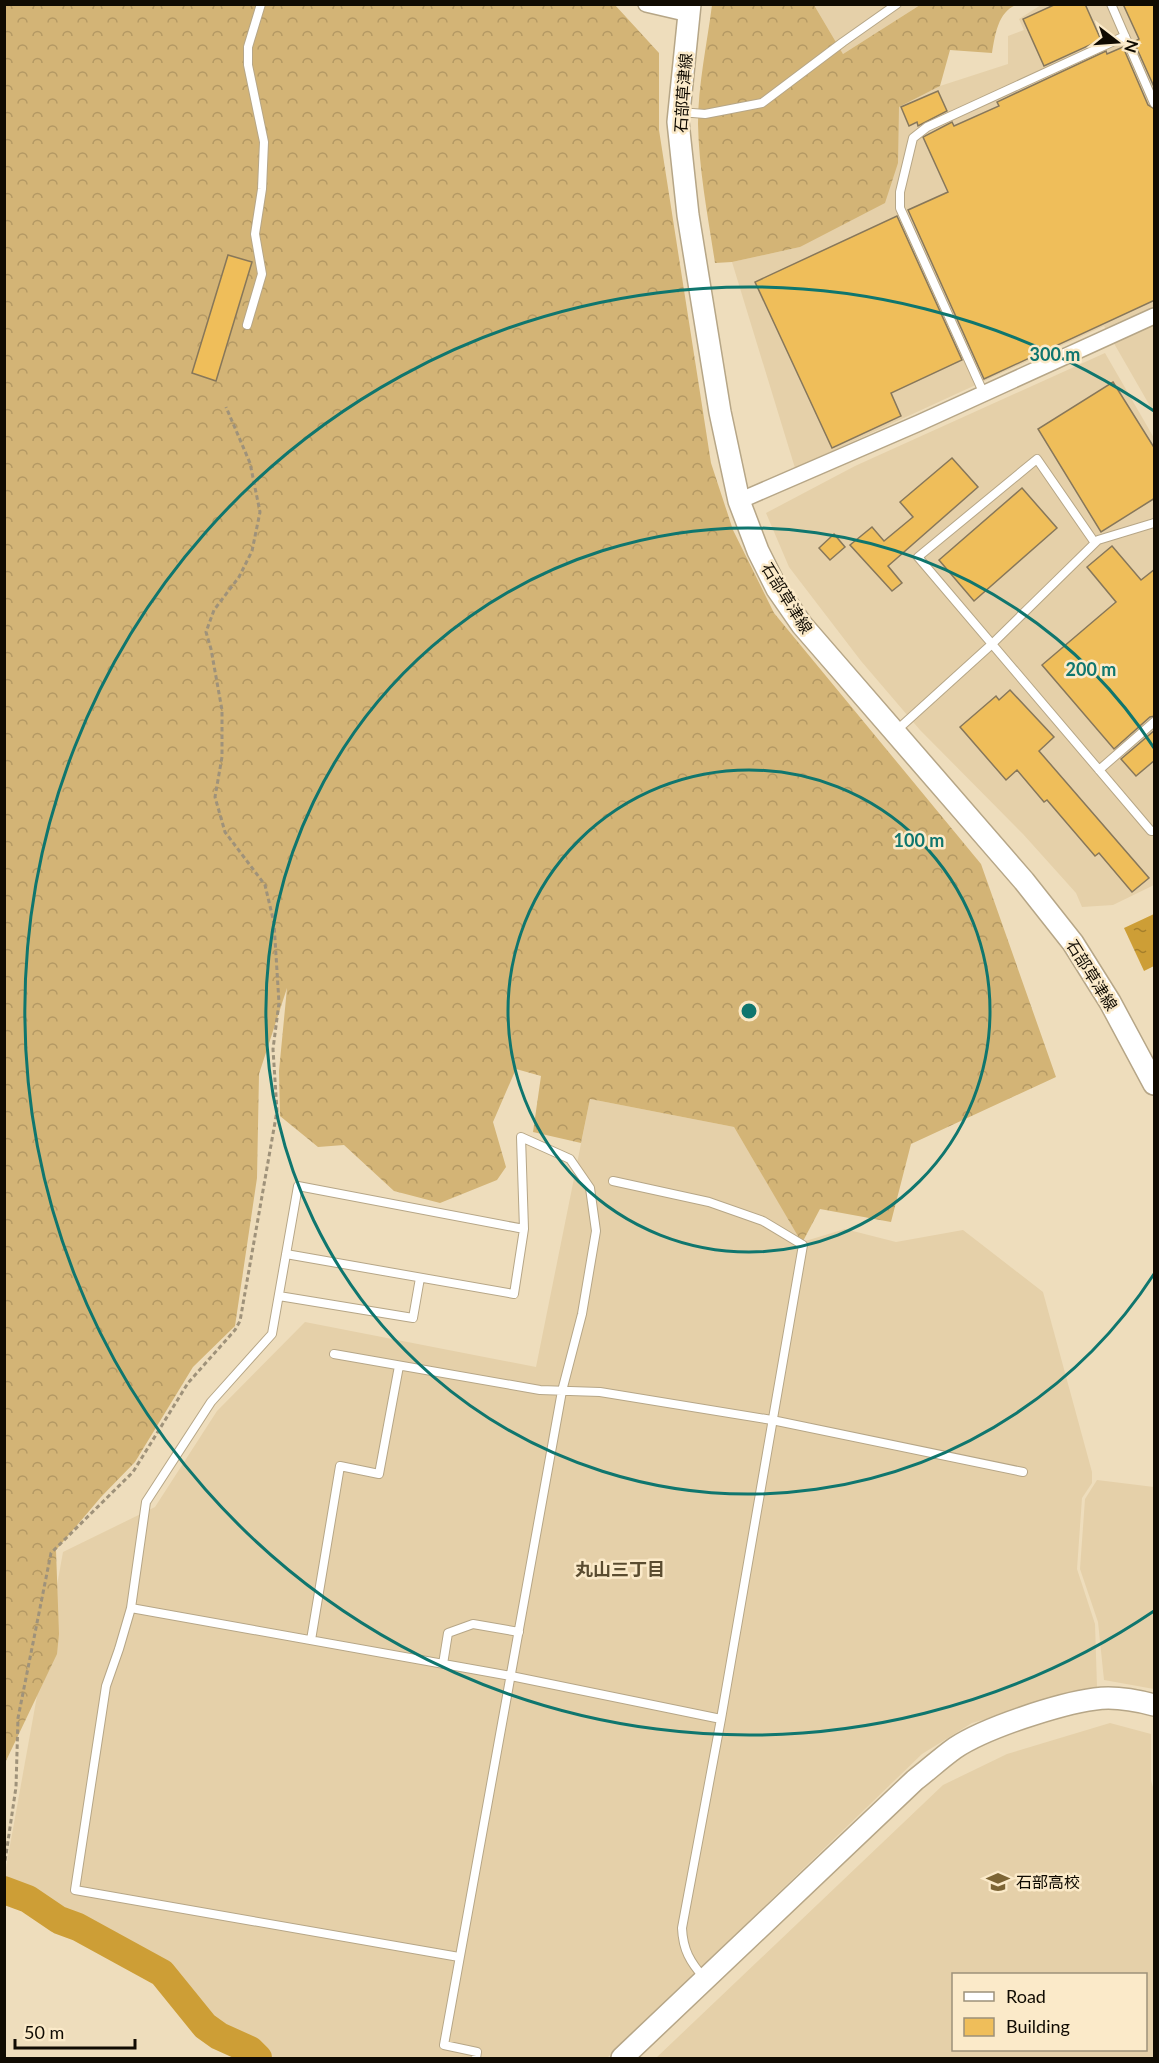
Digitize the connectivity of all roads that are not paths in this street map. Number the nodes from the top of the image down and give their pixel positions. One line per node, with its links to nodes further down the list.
1 (261, 4): 10 (lane)
2 (646, 4): 5 (street)
3 (897, 4): 8 (lane)
4 (1111, 4): 6 (lane)
5 (690, 9): 8 (main road, 石部草津線)
6 (1125, 36): 7 (lane); 11 (lane)
7 (1155, 103)
8 (679, 112): 12 (main road, 石部草津線)
9 (1155, 316): 11 (street)
10 (247, 325)
11 (984, 394): 12 (street)
12 (739, 501): 17 (main road, 石部草津線)
13 (1155, 523): 14 (lane)
14 (1095, 543): 15 (lane); 15 (lane)
15 (992, 644): 17 (lane); 18 (lane)
16 (1155, 722): 18 (lane)
17 (893, 733): 20 (main road, 石部草津線)
18 (1099, 770): 19 (lane)
19 (1155, 831)
20 (1155, 1084)
21 (613, 1181): 29 (lane)
22 (525, 1229): 23 (lane); 24 (lane); 28 (lane)
23 (286, 1254): 24 (lane); 25 (lane)
24 (420, 1278): 25 (lane)
25 (279, 1296): 31 (lane)
26 (334, 1354): 27 (lane)
27 (399, 1366): 28 (lane); 33 (lane)
28 (562, 1391): 29 (lane); 32 (lane)
29 (772, 1420): 30 (lane); 37 (lane)
30 (1023, 1472)
31 (131, 1608): 33 (lane); 38 (lane)
32 (519, 1632): 34 (lane); 35 (lane)
33 (311, 1640): 34 (lane)
34 (444, 1664): 35 (lane)
35 (511, 1676): 37 (lane); 38 (lane)
36 (1155, 1705): 39 (main road)
37 (721, 1719): 39 (lane)
38 (459, 1957): 40 (lane)
39 (705, 1980): 41 (main road)
40 (476, 2058)
41 (622, 2058)

